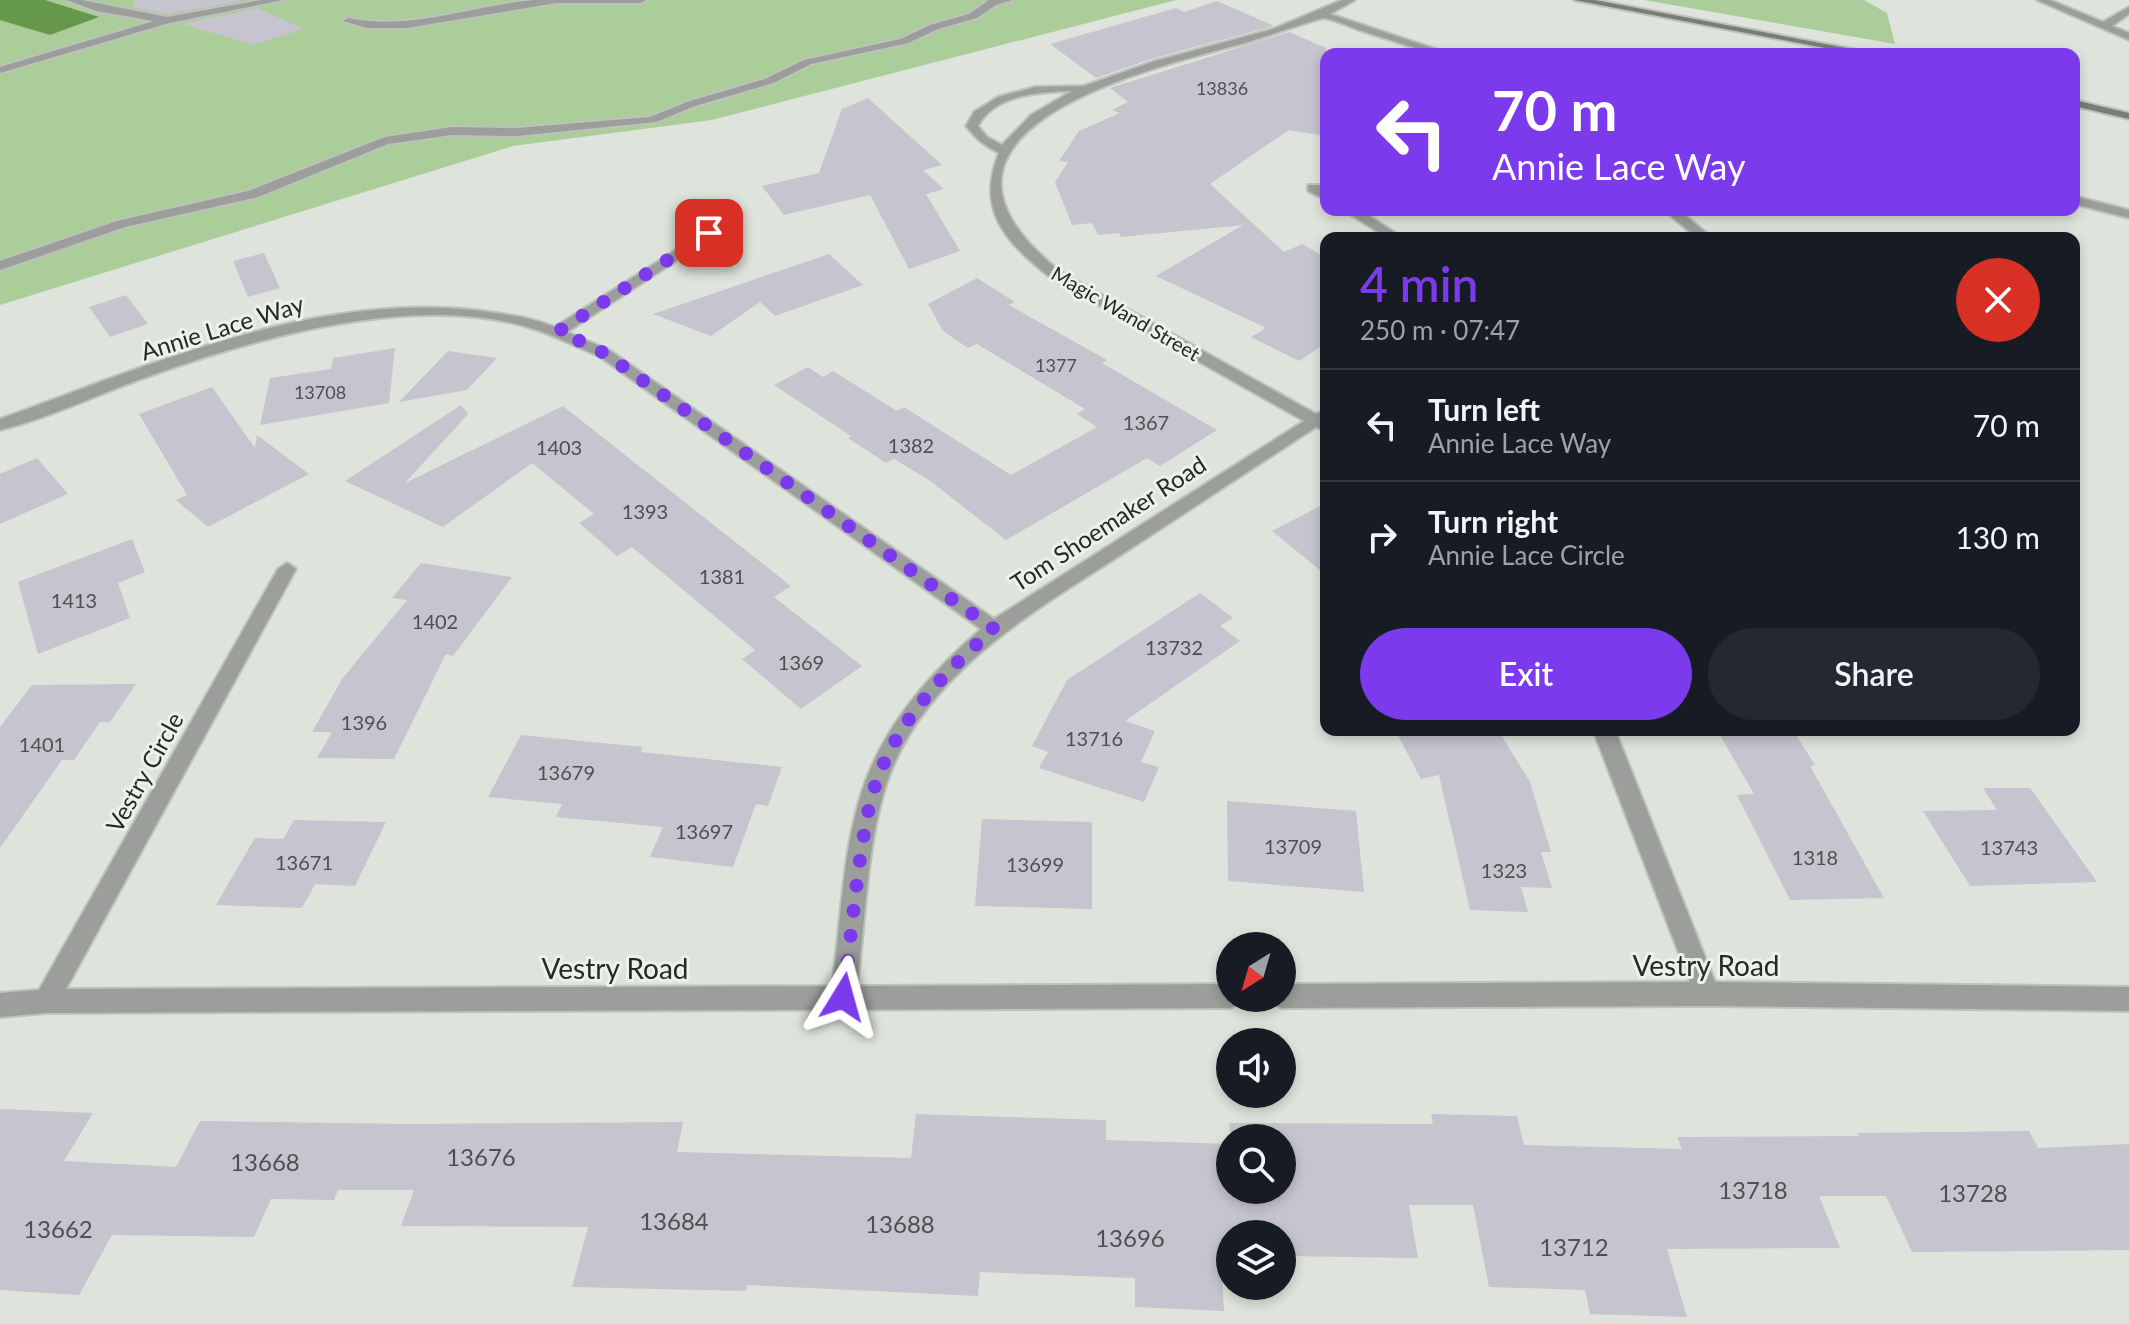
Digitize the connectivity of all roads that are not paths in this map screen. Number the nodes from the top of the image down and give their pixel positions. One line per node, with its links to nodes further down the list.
1 (72, 0): 11 (street)
2 (278, 0): 11 (street)
3 (641, 0): 8 (street)
4 (1007, 0): 31 (street)
5 (1350, 0): 10 (street)
6 (1579, 0): 16 (street)
7 (2042, 0): 13 (street)
8 (547, 1): 12 (street)
9 (2129, 10): 13 (street)
10 (1321, 14): 15 (street); 18 (street)
11 (167, 20): 17 (street)
12 (348, 21)
13 (2103, 27): 14 (street)
14 (2129, 37)
15 (1426, 48)
16 (1840, 48)
17 (0, 70)
18 (1087, 87): 21 (street); 21 (street)
19 (2080, 104): 20 (street)
20 (2129, 116)
21 (1003, 150): 33 (street, Magic Wand Street)
22 (1313, 188): 23 (street)
23 (1320, 192)
24 (2080, 202): 25 (street)
25 (2129, 214)
26 (1361, 216): 28 (street)
27 (1678, 216): 29 (street)
28 (1386, 232)
29 (1698, 232)
30 (709, 233): 32 (street)
31 (0, 266)
32 (559, 331): 35 (street, Annie Lace Way); 37 (street, Annie Lace Way)
33 (1320, 418)
34 (1320, 422): 37 (street, Tom Shoemaker Road)
35 (0, 425)
36 (287, 569): 44 (street, Vestry Circle)
37 (994, 629): 42 (street, Tom Shoemaker Road)
38 (1606, 736): 39 (street)
39 (1707, 994): 41 (street, Vestry Road); 43 (street, Vestry Road)
40 (1216, 996): 42 (street, Vestry Road)
41 (1296, 996)
42 (843, 997): 44 (street, Vestry Road)
43 (2129, 999)
44 (46, 1001): 45 (street, Vestry Road)
45 (0, 1005)

